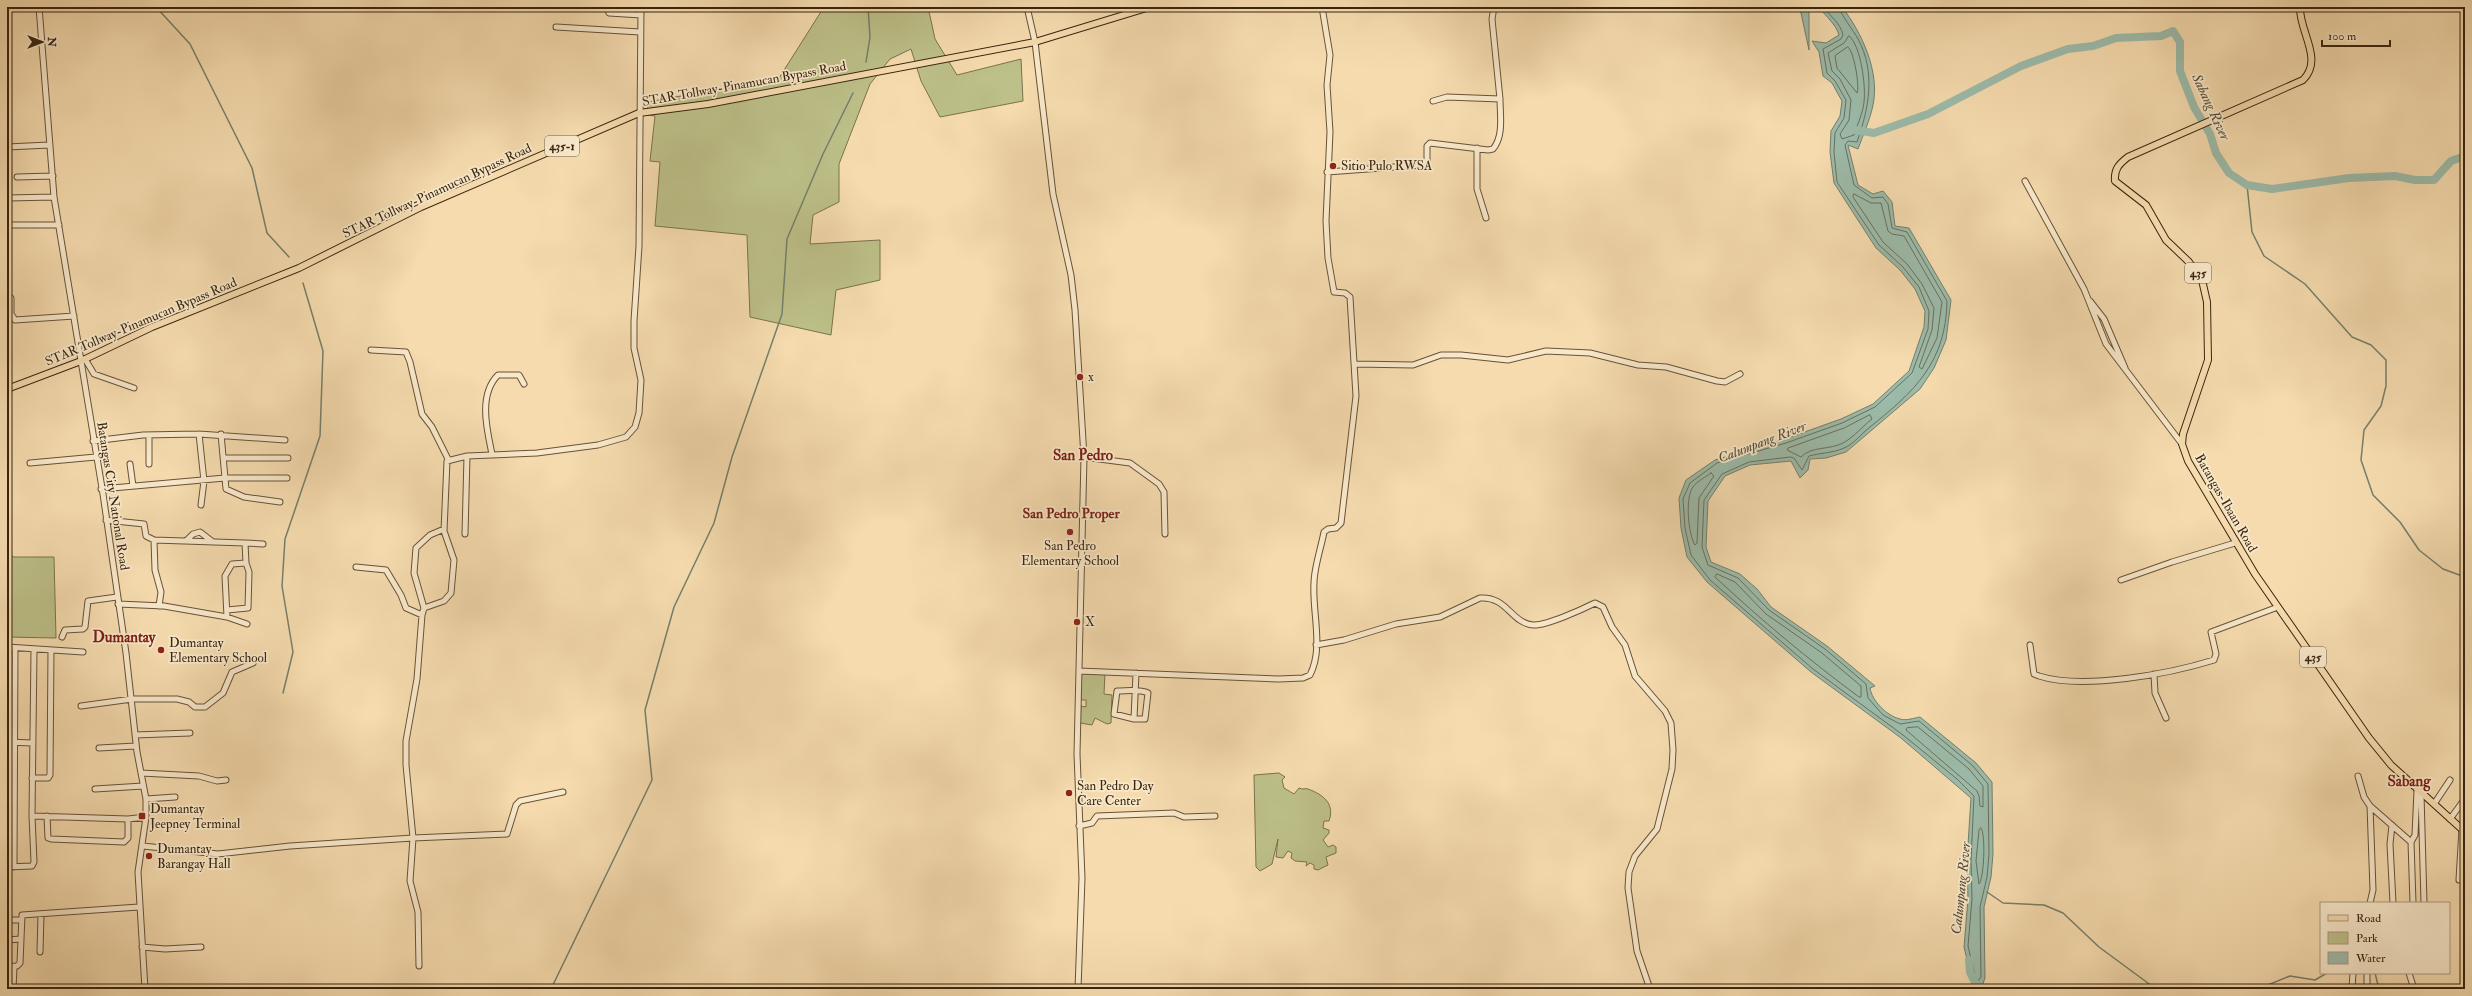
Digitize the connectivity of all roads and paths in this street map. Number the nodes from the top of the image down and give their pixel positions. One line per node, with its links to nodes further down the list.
1 (39, 7): 16 (street, Batangas City National Road)
2 (607, 7): 9 (street)
3 (641, 7): 9 (street)
4 (1027, 7): 12 (street)
5 (1150, 7): 12 (main road, STAR Tollway-Pinamucan Bypass Road / 435-1)
6 (1322, 7): 19 (street)
7 (1494, 7): 13 (street)
8 (2300, 7): 44 (main road, Batangas-Ibaan Road / 435)
9 (641, 15): 11 (street)
10 (556, 27): 11 (street)
11 (640, 32): 15 (street)
12 (1035, 42): 15 (main road, STAR Tollway-Pinamucan Bypass Road / 435-1); 48 (street)
13 (1500, 99): 14 (street); 18 (street)
14 (1432, 101)
15 (639, 113): 32 (main road, STAR Tollway-Pinamucan Bypass Road / 435-1); 45 (street)
16 (49, 145): 17 (street); 20 (street, Batangas City National Road)
17 (7, 147)
18 (1477, 148): 19 (street); 25 (street)
19 (1327, 172): 33 (street)
20 (52, 176): 21 (street); 23 (street, Batangas City National Road)
21 (17, 177)
22 (2025, 181): 29 (street)
23 (54, 197): 24 (street); 27 (street, Batangas City National Road)
24 (7, 198)
25 (1486, 218)
26 (7, 224): 27 (street)
27 (59, 226): 30 (street, Batangas City National Road)
28 (7, 295): 30 (street)
29 (2086, 295): 34 (street); 34 (street)
30 (74, 316): 32 (street, Batangas City National Road)
31 (371, 350): 51 (street)
32 (83, 360): 37 (street); 38 (main road, STAR Tollway-Pinamucan Bypass Road / 435-1); 43 (street, Batangas City National Road)
33 (1355, 364): 35 (street); 85 (street)
34 (2127, 373): 44 (street)
35 (1740, 374)
36 (524, 384): 45 (street)
37 (134, 388)
38 (7, 389)
39 (198, 434): 40 (street); 41 (street); 57 (street)
40 (221, 434): 42 (street); 49 (street)
41 (149, 435): 43 (street); 54 (street)
42 (285, 440)
43 (93, 441): 47 (street, Batangas City National Road)
44 (2182, 444): 70 (main road, Batangas-Ibaan Road / 435)
45 (492, 454): 46 (street)
46 (467, 456): 51 (street); 64 (street)
47 (96, 457): 52 (street); 59 (street, Batangas City National Road)
48 (1084, 457): 65 (street); 93 (street)
49 (225, 458): 50 (street); 55 (street)
50 (288, 458)
51 (448, 459): 63 (street)
52 (30, 463)
53 (130, 464): 58 (street)
54 (149, 464)
55 (225, 478): 56 (street); 57 (street); 60 (street)
56 (286, 478)
57 (204, 481): 58 (street); 61 (street)
58 (133, 486): 59 (street)
59 (101, 489): 62 (street, Batangas City National Road)
60 (280, 502)
61 (201, 505)
62 (106, 520): 66 (street); 75 (street, Batangas City National Road)
63 (444, 528): 79 (street); 79 (street)
64 (465, 534)
65 (1165, 534)
66 (154, 540): 67 (street); 77 (street)
67 (186, 541): 68 (street); 68 (street)
68 (213, 542): 69 (street)
69 (245, 543): 71 (street); 72 (street)
70 (2236, 543): 74 (street); 78 (main road, Batangas-Ibaan Road / 435)
71 (263, 544)
72 (246, 563): 80 (street); 80 (street)
73 (356, 567): 81 (street)
74 (2121, 580)
75 (117, 597): 76 (street, Batangas City National Road); 84 (street)
76 (118, 604): 77 (street); 97 (street, Batangas City National Road)
77 (159, 606): 82 (street)
78 (2278, 607): 95 (street); 116 (main road, Batangas-Ibaan Road / 435)
79 (424, 608): 81 (street)
80 (226, 610): 82 (street)
81 (422, 615): 132 (street)
82 (226, 617): 83 (street)
83 (247, 624)
84 (62, 637)
85 (1316, 645): 94 (street); 163 (street)
86 (2030, 645): 95 (street)
87 (7, 647): 88 (street)
88 (15, 648): 89 (street); 104 (street)
89 (34, 650): 90 (street); 105 (street)
90 (52, 650): 91 (street); 110 (street)
91 (83, 652)
92 (253, 663): 97 (street)
93 (1079, 671): 94 (street); 129 (street)
94 (1136, 673): 96 (street)
95 (2154, 674): 99 (street)
96 (1135, 692): 100 (street); 100 (street); 100 (street)
97 (132, 699): 98 (street); 102 (street, Batangas City National Road)
98 (81, 706)
99 (2166, 718)
100 (1134, 719)
101 (190, 733): 102 (street)
102 (135, 735): 106 (street, Batangas City National Road)
103 (7, 742): 104 (street)
104 (14, 743): 105 (street); 137 (street)
105 (32, 743): 110 (street)
106 (136, 746): 107 (street); 108 (street, Batangas City National Road)
107 (99, 748)
108 (141, 773): 111 (street); 113 (street, Batangas City National Road)
109 (2358, 776): 121 (street)
110 (32, 778): 122 (street)
111 (226, 780)
112 (2450, 780): 120 (street)
113 (143, 786): 114 (street); 118 (street, Batangas City National Road)
114 (95, 789)
115 (563, 792): 132 (street)
116 (2419, 792): 120 (main road, Batangas-Ibaan Road / 435); 131 (street); 133 (street)
117 (175, 797): 118 (street)
118 (146, 800): 125 (street, Batangas City National Road)
119 (2464, 800): 127 (street)
120 (2434, 804): 127 (main road, Batangas-Ibaan Road / 435)
121 (2370, 806): 128 (street); 139 (street)
122 (32, 816): 123 (street); 137 (street)
123 (47, 816): 126 (street); 126 (street)
124 (1215, 816): 129 (street)
125 (146, 817): 126 (street); 135 (street, Batangas City National Road)
126 (128, 819)
127 (2450, 819): 130 (main road, Batangas-Ibaan Road / 435)
128 (2392, 825): 134 (street); 140 (street)
129 (1079, 826): 162 (street)
130 (2463, 831): 138 (street)
131 (2415, 835): 133 (street); 134 (street)
132 (413, 838): 135 (street); 152 (street)
133 (2421, 838): 142 (street)
134 (2411, 842): 141 (street)
135 (143, 846): 143 (street, Batangas City National Road)
136 (7, 867): 137 (street)
137 (14, 867)
138 (2459, 880)
139 (2370, 902)
140 (2393, 902)
141 (2413, 902)
142 (2424, 902)
143 (139, 907): 144 (street); 149 (street, Batangas City National Road)
144 (40, 914): 146 (street); 151 (street)
145 (7, 920): 146 (street)
146 (21, 920): 147 (street)
147 (21, 939): 148 (street); 154 (street)
148 (7, 940)
149 (142, 947): 150 (street); 161 (street, Batangas City National Road)
150 (201, 947)
151 (40, 952)
152 (419, 966)
153 (7, 967): 154 (street)
154 (14, 967): 159 (street)
155 (2353, 974): 164 (street)
156 (2367, 974): 165 (street)
157 (2409, 974): 166 (street)
158 (7, 983): 159 (street)
159 (13, 983): 160 (street)
160 (13, 989)
161 (145, 989)
162 (1078, 989)
163 (1650, 989)
164 (2352, 989)
165 (2367, 989)
166 (2414, 989)

